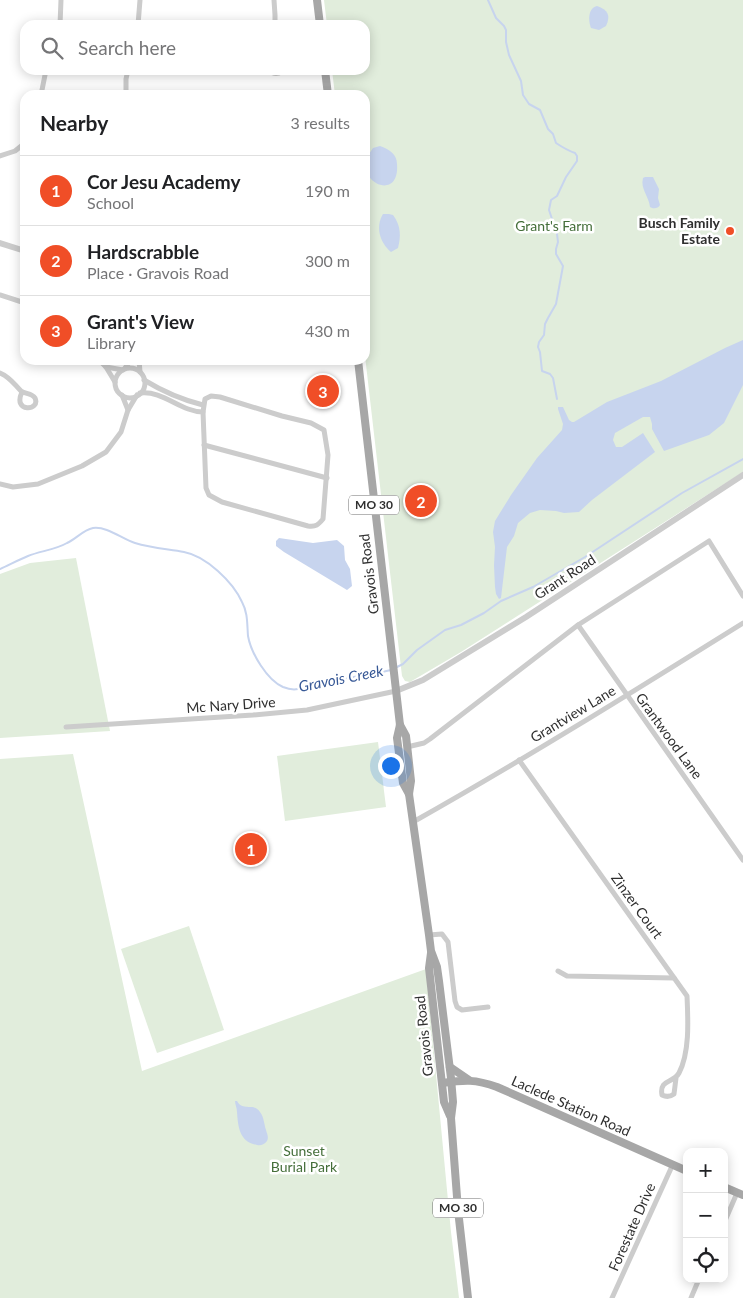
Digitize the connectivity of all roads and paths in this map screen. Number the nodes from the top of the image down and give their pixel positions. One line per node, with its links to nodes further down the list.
1 (62, 0): 5 (street)
2 (140, 0): 6 (street)
3 (274, 0): 7 (street)
4 (317, 0): 8 (main road)
5 (60, 20)
6 (138, 20)
7 (276, 20)
8 (319, 20)
9 (45, 75): 12 (street)
10 (127, 75): 13 (street)
11 (326, 75): 14 (main road)
12 (42, 90)
13 (126, 90)
14 (327, 90)
15 (20, 147): 16 (street)
16 (0, 156)
17 (0, 243): 18 (street)
18 (20, 249)
19 (0, 295): 20 (street)
20 (20, 302)
21 (128, 365): 25 (street)
22 (139, 365): 26 (street)
23 (359, 365): 43 (main road, Gravois Road / MO 30)
24 (106, 367): 25 (street); 29 (street)
25 (124, 369): 26 (street); 29 (street)
26 (140, 372): 28 (street)
27 (0, 373): 30 (street)
28 (144, 380): 31 (street); 33 (street)
29 (115, 382): 32 (street)
30 (22, 392)
31 (138, 394): 32 (street); 34 (street); 35 (street)
32 (122, 395): 34 (street)
33 (203, 405): 35 (street); 38 (street)
34 (128, 410): 39 (street)
35 (203, 412): 36 (street)
36 (204, 446): 38 (street); 38 (street)
37 (743, 475): 43 (street, Grant Road)
38 (327, 478)
39 (0, 484)
40 (743, 596): 42 (street)
41 (743, 623): 44 (street, Grantview Lane)
42 (578, 626): 44 (street, Grantwood Lane); 47 (street)
43 (396, 691): 45 (main road, Gravois Road / MO 30); 46 (street, Mc Nary Drive)
44 (626, 695): 48 (street, Grantview Lane); 51 (street, Grantwood Lane)
45 (400, 725): 47 (main road, Gravois Road / MO 30); 49 (main road, Gravois Road / MO 30)
46 (66, 727)
47 (407, 747): 49 (main road, Gravois Road / MO 30)
48 (519, 760): 50 (street, Grantview Lane); 55 (street, Zinzer Court)
49 (409, 794): 50 (main road, Gravois Road / MO 30)
50 (413, 822): 52 (main road, Gravois Road / MO 30)
51 (743, 860)
52 (429, 935): 53 (main road, Gravois Road / MO 30); 56 (street)
53 (431, 951): 57 (main road, Gravois Road / MO 30); 61 (main road, Gravois Road / MO 30)
54 (558, 971): 55 (street)
55 (674, 978): 58 (street, Zinzer Court)
56 (488, 1007)
57 (450, 1067): 59 (main road); 60 (main road, Gravois Road / MO 30)
58 (676, 1078)
59 (469, 1080): 60 (main road, Laclede Station Road); 63 (main road, Laclede Station Road)
60 (451, 1082): 61 (main road, Laclede Station Road); 62 (main road, Gravois Road / MO 30)
61 (442, 1083): 62 (main road, Gravois Road / MO 30)
62 (450, 1118): 69 (main road, Gravois Road / MO 30)
63 (673, 1164): 64 (main road, Laclede Station Road); 70 (street, Forestate Drive)
64 (683, 1169)
65 (728, 1189): 66 (main road)
66 (740, 1194): 67 (street)
67 (728, 1216)
68 (697, 1283): 71 (street)
69 (468, 1298)
70 (612, 1298)
71 (691, 1298)

